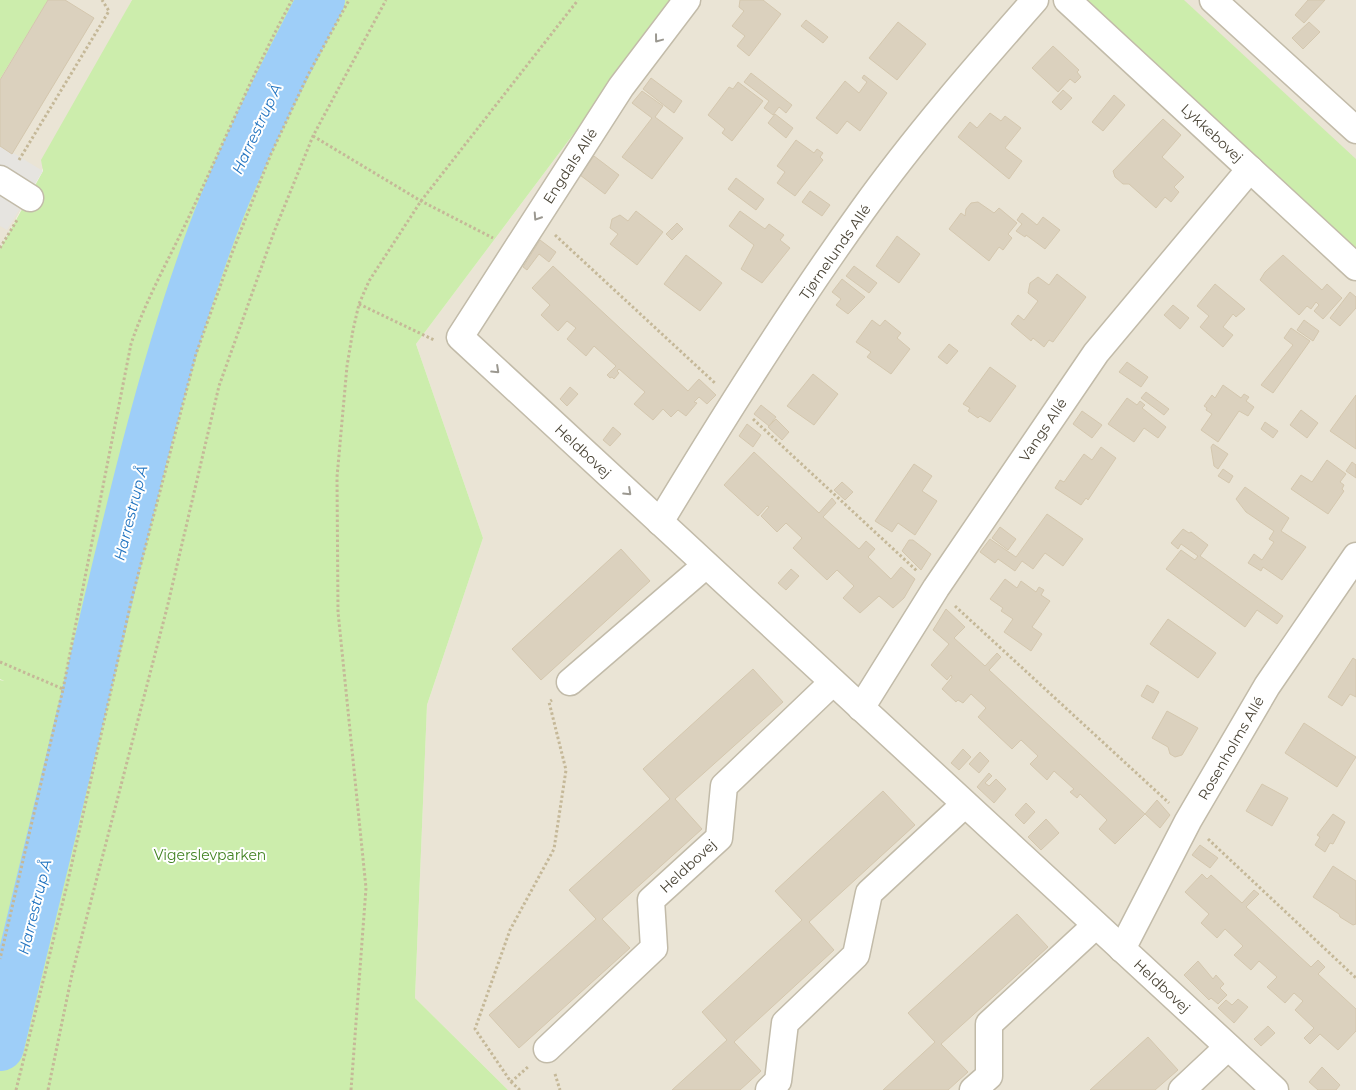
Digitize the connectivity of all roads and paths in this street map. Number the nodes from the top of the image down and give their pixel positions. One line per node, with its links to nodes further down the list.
1 (102, 0): 13 (path)
2 (292, 0): 26 (path)
3 (349, 0): 35 (path)
4 (386, 0): 11 (path)
5 (578, 0): 15 (path)
6 (687, 0): 16 (street, Engdals Allé, one-way to 16)
7 (1035, 0): 20 (street, Tjørnelunds Allé)
8 (1067, 0): 12 (street, Lykkebovej)
9 (1213, 0): 10 (street)
10 (1356, 130)
11 (313, 136): 15 (path); 36 (path)
12 (1250, 169): 17 (street, Lykkebovej); 27 (street, Vangs Allé)
13 (2, 181): 14 (street)
14 (30, 198)
15 (421, 202): 16 (path); 18 (path)
16 (516, 250): 19 (street, Engdals Allé)
17 (1356, 267)
18 (359, 304): 19 (path); 37 (path)
19 (460, 337): 20 (street, Heldbovej, one-way to 20)
20 (660, 522): 22 (street, Heldbovej)
21 (1356, 556): 30 (street, Rosenholms Allé)
22 (706, 565): 24 (street); 25 (street, Heldbovej)
23 (0, 662): 26 (path)
24 (570, 682): 34 (path)
25 (833, 682): 27 (street, Heldbovej); 33 (street, Heldbovej)
26 (63, 689): 31 (path)
27 (861, 708): 28 (street, Heldbovej)
28 (965, 804): 29 (street, Heldbovej); 38 (street)
29 (1096, 925): 30 (street, Heldbovej); 39 (street)
30 (1122, 949): 32 (street, Heldbovej)
31 (0, 959)
32 (1228, 1047): 40 (street); 41 (street, Heldbovej)
33 (548, 1049)
34 (518, 1089)
35 (16, 1090)
36 (48, 1090)
37 (351, 1090)
38 (769, 1090)
39 (973, 1090)
40 (1182, 1090)
41 (1275, 1090)

